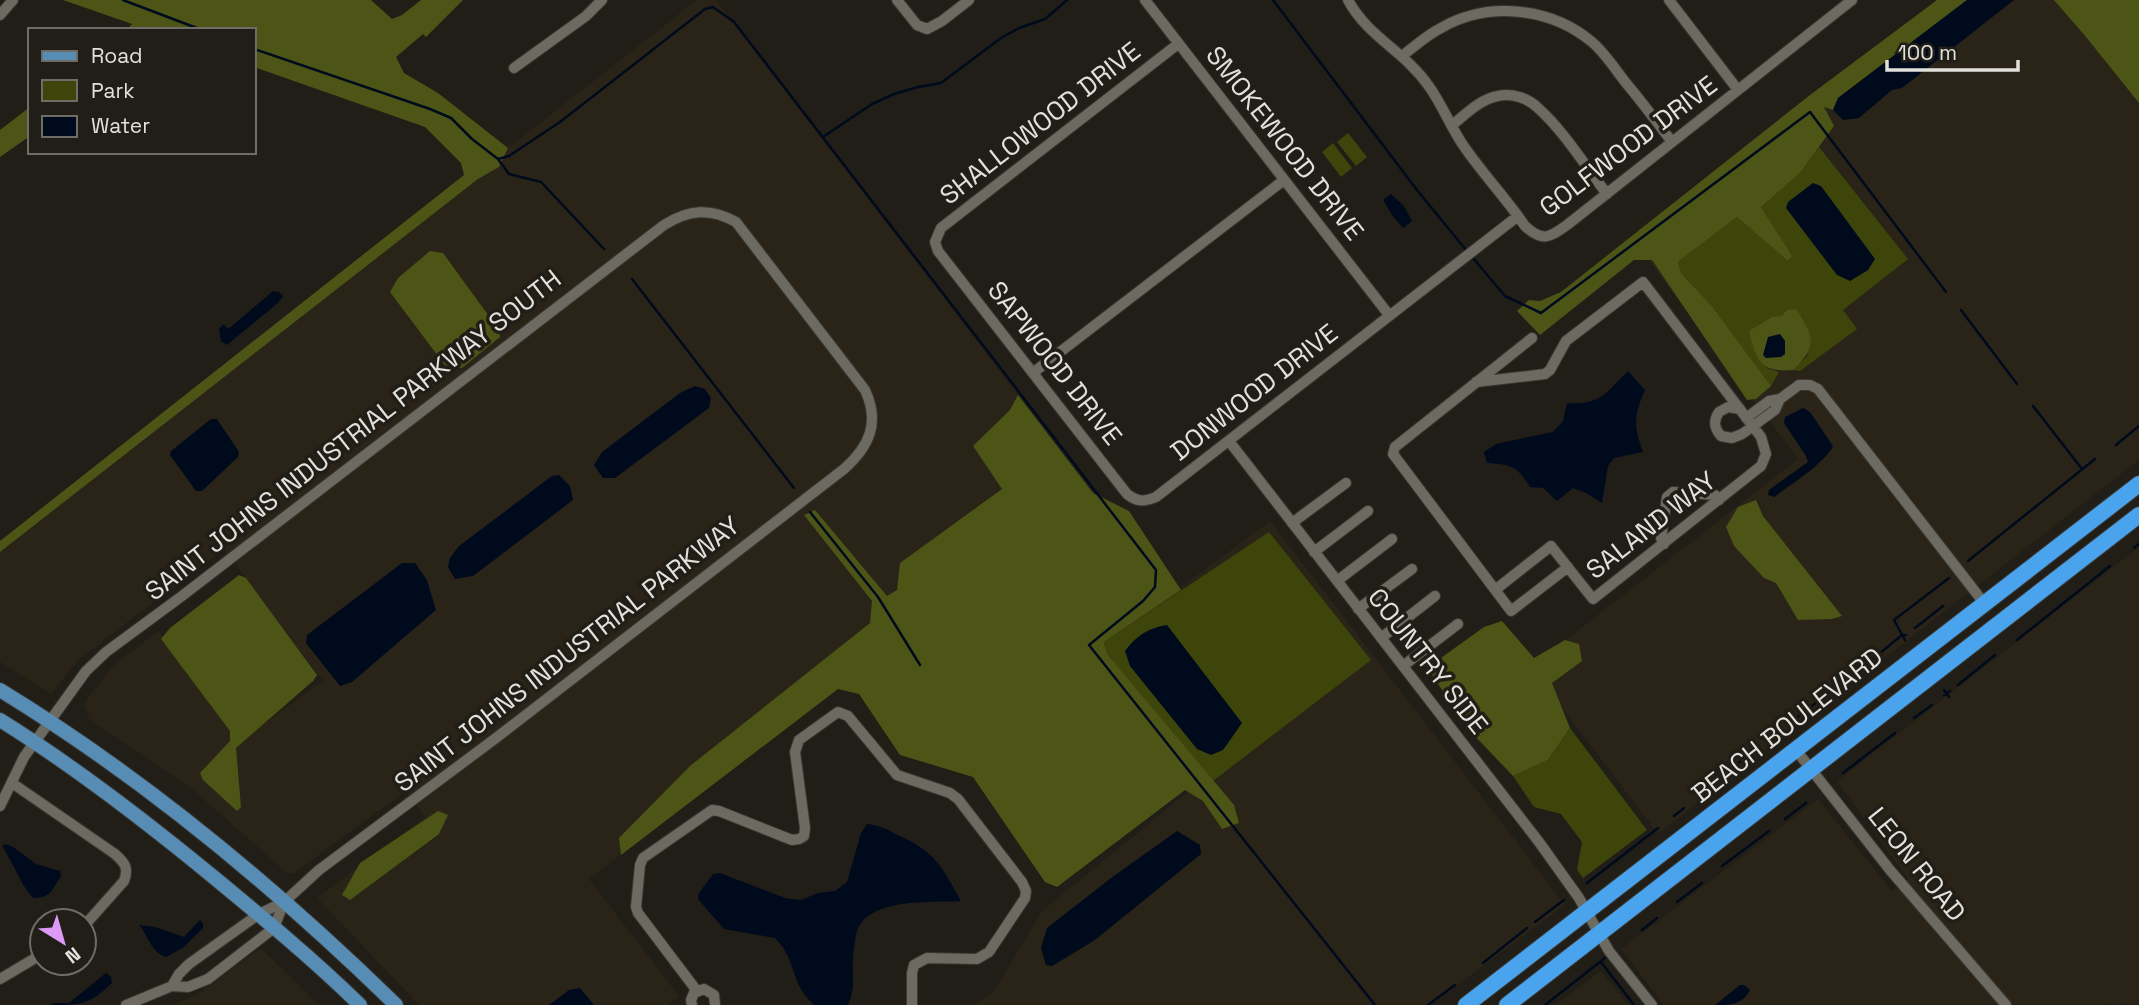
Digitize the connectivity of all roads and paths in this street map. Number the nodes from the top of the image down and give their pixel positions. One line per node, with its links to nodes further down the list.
1 (13, 0): 9 (street)
2 (602, 0): 12 (street)
3 (897, 0): 4 (street)
4 (969, 0)
5 (1145, 0): 10 (street, SMOKEWOOD DRIVE)
6 (1348, 0): 11 (street, GOLFWOOD DRIVE)
7 (1669, 0): 13 (street)
8 (1852, 0): 13 (street, GOLFWOOD DRIVE)
9 (0, 15)
10 (1178, 44): 16 (street, SMOKEWOOD DRIVE); 19 (street, SHALLOWOOD DRIVE)
11 (1402, 56): 14 (street, GOLFWOOD DRIVE); 15 (street)
12 (514, 68)
13 (1738, 90): 15 (street, GOLFWOOD DRIVE)
14 (1452, 125): 17 (street); 18 (street, GOLFWOOD DRIVE)
15 (1672, 142): 17 (street, GOLFWOOD DRIVE)
16 (1284, 180): 20 (street, SMOKEWOOD DRIVE); 22 (street)
17 (1607, 194): 18 (street, GOLFWOOD DRIVE)
18 (1518, 216): 20 (street, DONWOOD DRIVE)
19 (935, 242): 22 (street, SAPWOOD DRIVE)
20 (1389, 315): 26 (street, DONWOOD DRIVE)
21 (1532, 338): 23 (street)
22 (1034, 372): 30 (street, SAPWOOD DRIVE)
23 (1476, 383): 24 (street); 40 (street)
24 (1746, 418): 29 (street, SALAND WAY); 42 (street)
25 (870, 435): 49 (street, SAINT JOHNS INDUSTRIAL PARKWAY SOUTH); 55 (street, SAINT JOHNS INDUSTRIAL PARKWAY)
26 (1228, 441): 30 (street, DONWOOD DRIVE); 33 (street, COUNTRY SIDE)
27 (1346, 482): 33 (street)
28 (2137, 490): 42 (highway, BEACH BOULEVARD)
29 (1719, 500): 35 (street, SALAND WAY); 35 (street)
30 (1146, 502)
31 (1368, 511): 36 (street)
32 (2139, 515): 52 (highway)
33 (1292, 523): 36 (street, COUNTRY SIDE)
34 (1392, 539): 39 (street)
35 (1664, 544): 37 (street, SALAND WAY)
36 (1314, 552): 39 (street, COUNTRY SIDE)
37 (1567, 567): 40 (street, SALAND WAY); 40 (street)
38 (1412, 569): 43 (street)
39 (1337, 581): 43 (street, COUNTRY SIDE)
40 (1495, 590)
41 (1435, 596): 45 (street)
42 (1984, 603): 51 (highway, BEACH BOULEVARD)
43 (1359, 609): 45 (street, COUNTRY SIDE)
44 (1458, 624): 46 (street)
45 (1381, 638): 46 (street, COUNTRY SIDE)
46 (1403, 666): 57 (street, COUNTRY SIDE)
47 (0, 690): 49 (main road)
48 (0, 720): 50 (main road)
49 (50, 722): 50 (street, SAINT JOHNS INDUSTRIAL PARKWAY SOUTH); 55 (main road)
50 (35, 741): 53 (street, SAINT JOHNS INDUSTRIAL PARKWAY SOUTH); 58 (main road)
51 (1796, 750): 52 (street, LEON ROAD); 57 (highway, BEACH BOULEVARD)
52 (1812, 769): 60 (highway); 74 (street, LEON ROAD)
53 (12, 783): 54 (street, SAINT JOHNS INDUSTRIAL PARKWAY SOUTH); 56 (street)
54 (0, 806)
55 (284, 902): 58 (street); 59 (street); 68 (main road)
56 (98, 910)
57 (1586, 912): 60 (street, COUNTRY SIDE); 71 (highway, BEACH BOULEVARD)
58 (259, 914): 59 (main road); 63 (street)
59 (274, 928): 63 (street); 67 (main road)
60 (1598, 933): 72 (highway); 73 (street, COUNTRY SIDE)
61 (28, 962): 62 (street)
62 (0, 979)
63 (172, 986): 66 (street)
64 (696, 991): 65 (street); 69 (street); 70 (street)
65 (691, 1004)
66 (126, 1005)
67 (360, 1005)
68 (397, 1005)
69 (715, 1005)
70 (912, 1005)
71 (1466, 1005)
72 (1507, 1005)
73 (1653, 1005)
74 (2006, 1005)

